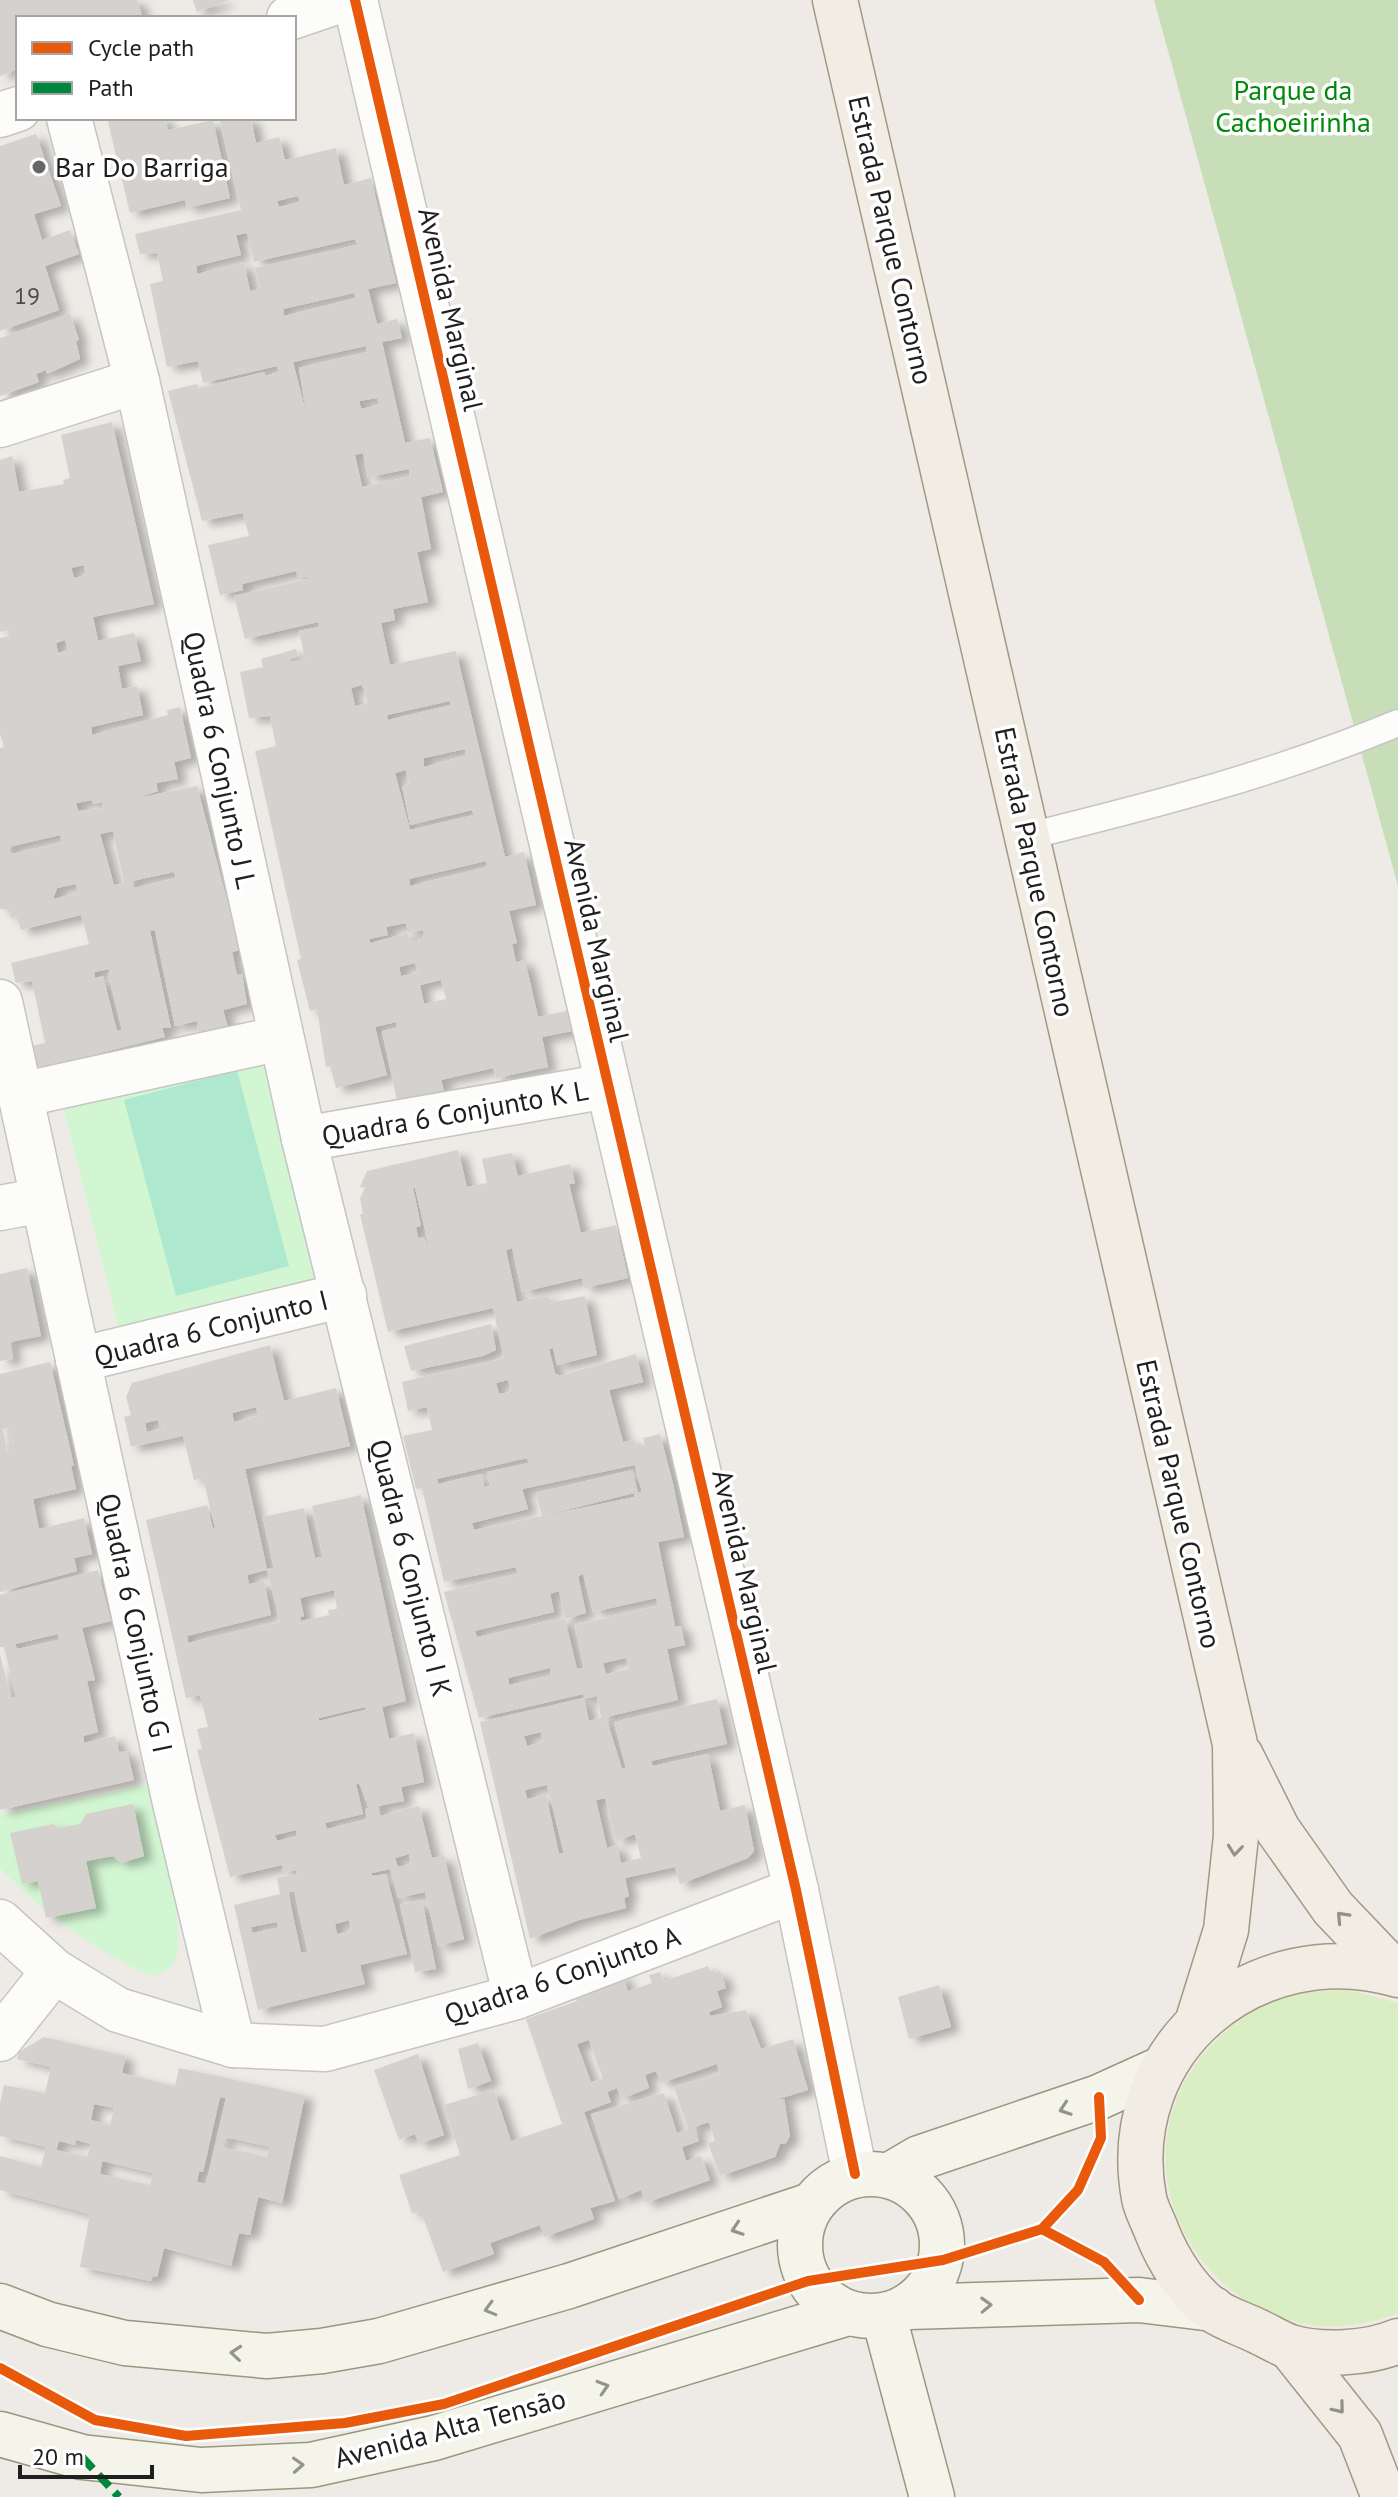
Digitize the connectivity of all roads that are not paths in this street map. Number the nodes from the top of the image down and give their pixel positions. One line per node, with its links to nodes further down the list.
1 (342, 0): 4 (street)
2 (355, 0): 12 (street, Avenida Marginal)
3 (835, 0): 9 (main road, Estrada Parque Contorno)
4 (295, 16)
5 (70, 120): 6 (street, Quadra 6 Conjunto J L)
6 (137, 381): 7 (street); 11 (street, Quadra 6 Conjunto J L)
7 (0, 425)
8 (1398, 723): 9 (lane)
9 (1029, 836): 19 (main road, Estrada Parque Contorno)
10 (0, 1002): 13 (street, Quadra 6 Conjunto G I)
11 (281, 1038): 13 (street); 14 (street, Quadra 6 Conjunto J L)
12 (607, 1086): 14 (street, Quadra 6 Conjunto K L); 20 (street, Avenida Marginal)
13 (20, 1095): 15 (street, Quadra 6 Conjunto G I)
14 (304, 1139): 17 (street, Quadra 6 Conjunto I K)
15 (43, 1200): 16 (street); 18 (street, Quadra 6 Conjunto G I)
16 (0, 1208)
17 (344, 1295): 18 (street, Quadra 6 Conjunto I); 24 (street, Quadra 6 Conjunto I K)
18 (78, 1360): 27 (street, Quadra 6 Conjunto G I)
19 (1235, 1744): 23 (main road, Estrada Parque Contorno, one-way to 19); 25 (main road, Estrada Parque Contorno, one-way to 25)
20 (796, 1890): 24 (street, Quadra 6 Conjunto A); 29 (street, Avenida Marginal)
21 (0, 1922): 22 (street, Quadra 6 Conjunto A)
22 (54, 1971): 26 (street); 27 (street, Quadra 6 Conjunto A)
23 (1397, 1974): 25 (main road)
24 (516, 1997): 27 (street, Quadra 6 Conjunto A)
25 (1198, 2020): 28 (main road)
26 (0, 2039)
27 (233, 2045)
28 (1163, 2068): 29 (street, one-way to 29); 32 (main road)
29 (872, 2175): 30 (street); 33 (street)
30 (811, 2205): 31 (street, one-way to 31); 33 (street)
31 (0, 2306)
32 (1213, 2309): 33 (street, Avenida Alta Tensão, one-way to 32); 35 (main road)
33 (879, 2313): 36 (street, Avenida Alta Tensão, one-way to 33); 37 (street)
34 (1398, 2341): 35 (main road)
35 (1290, 2347): 38 (main road, one-way to 38)
36 (0, 2434)
37 (932, 2497)
38 (1384, 2497)

